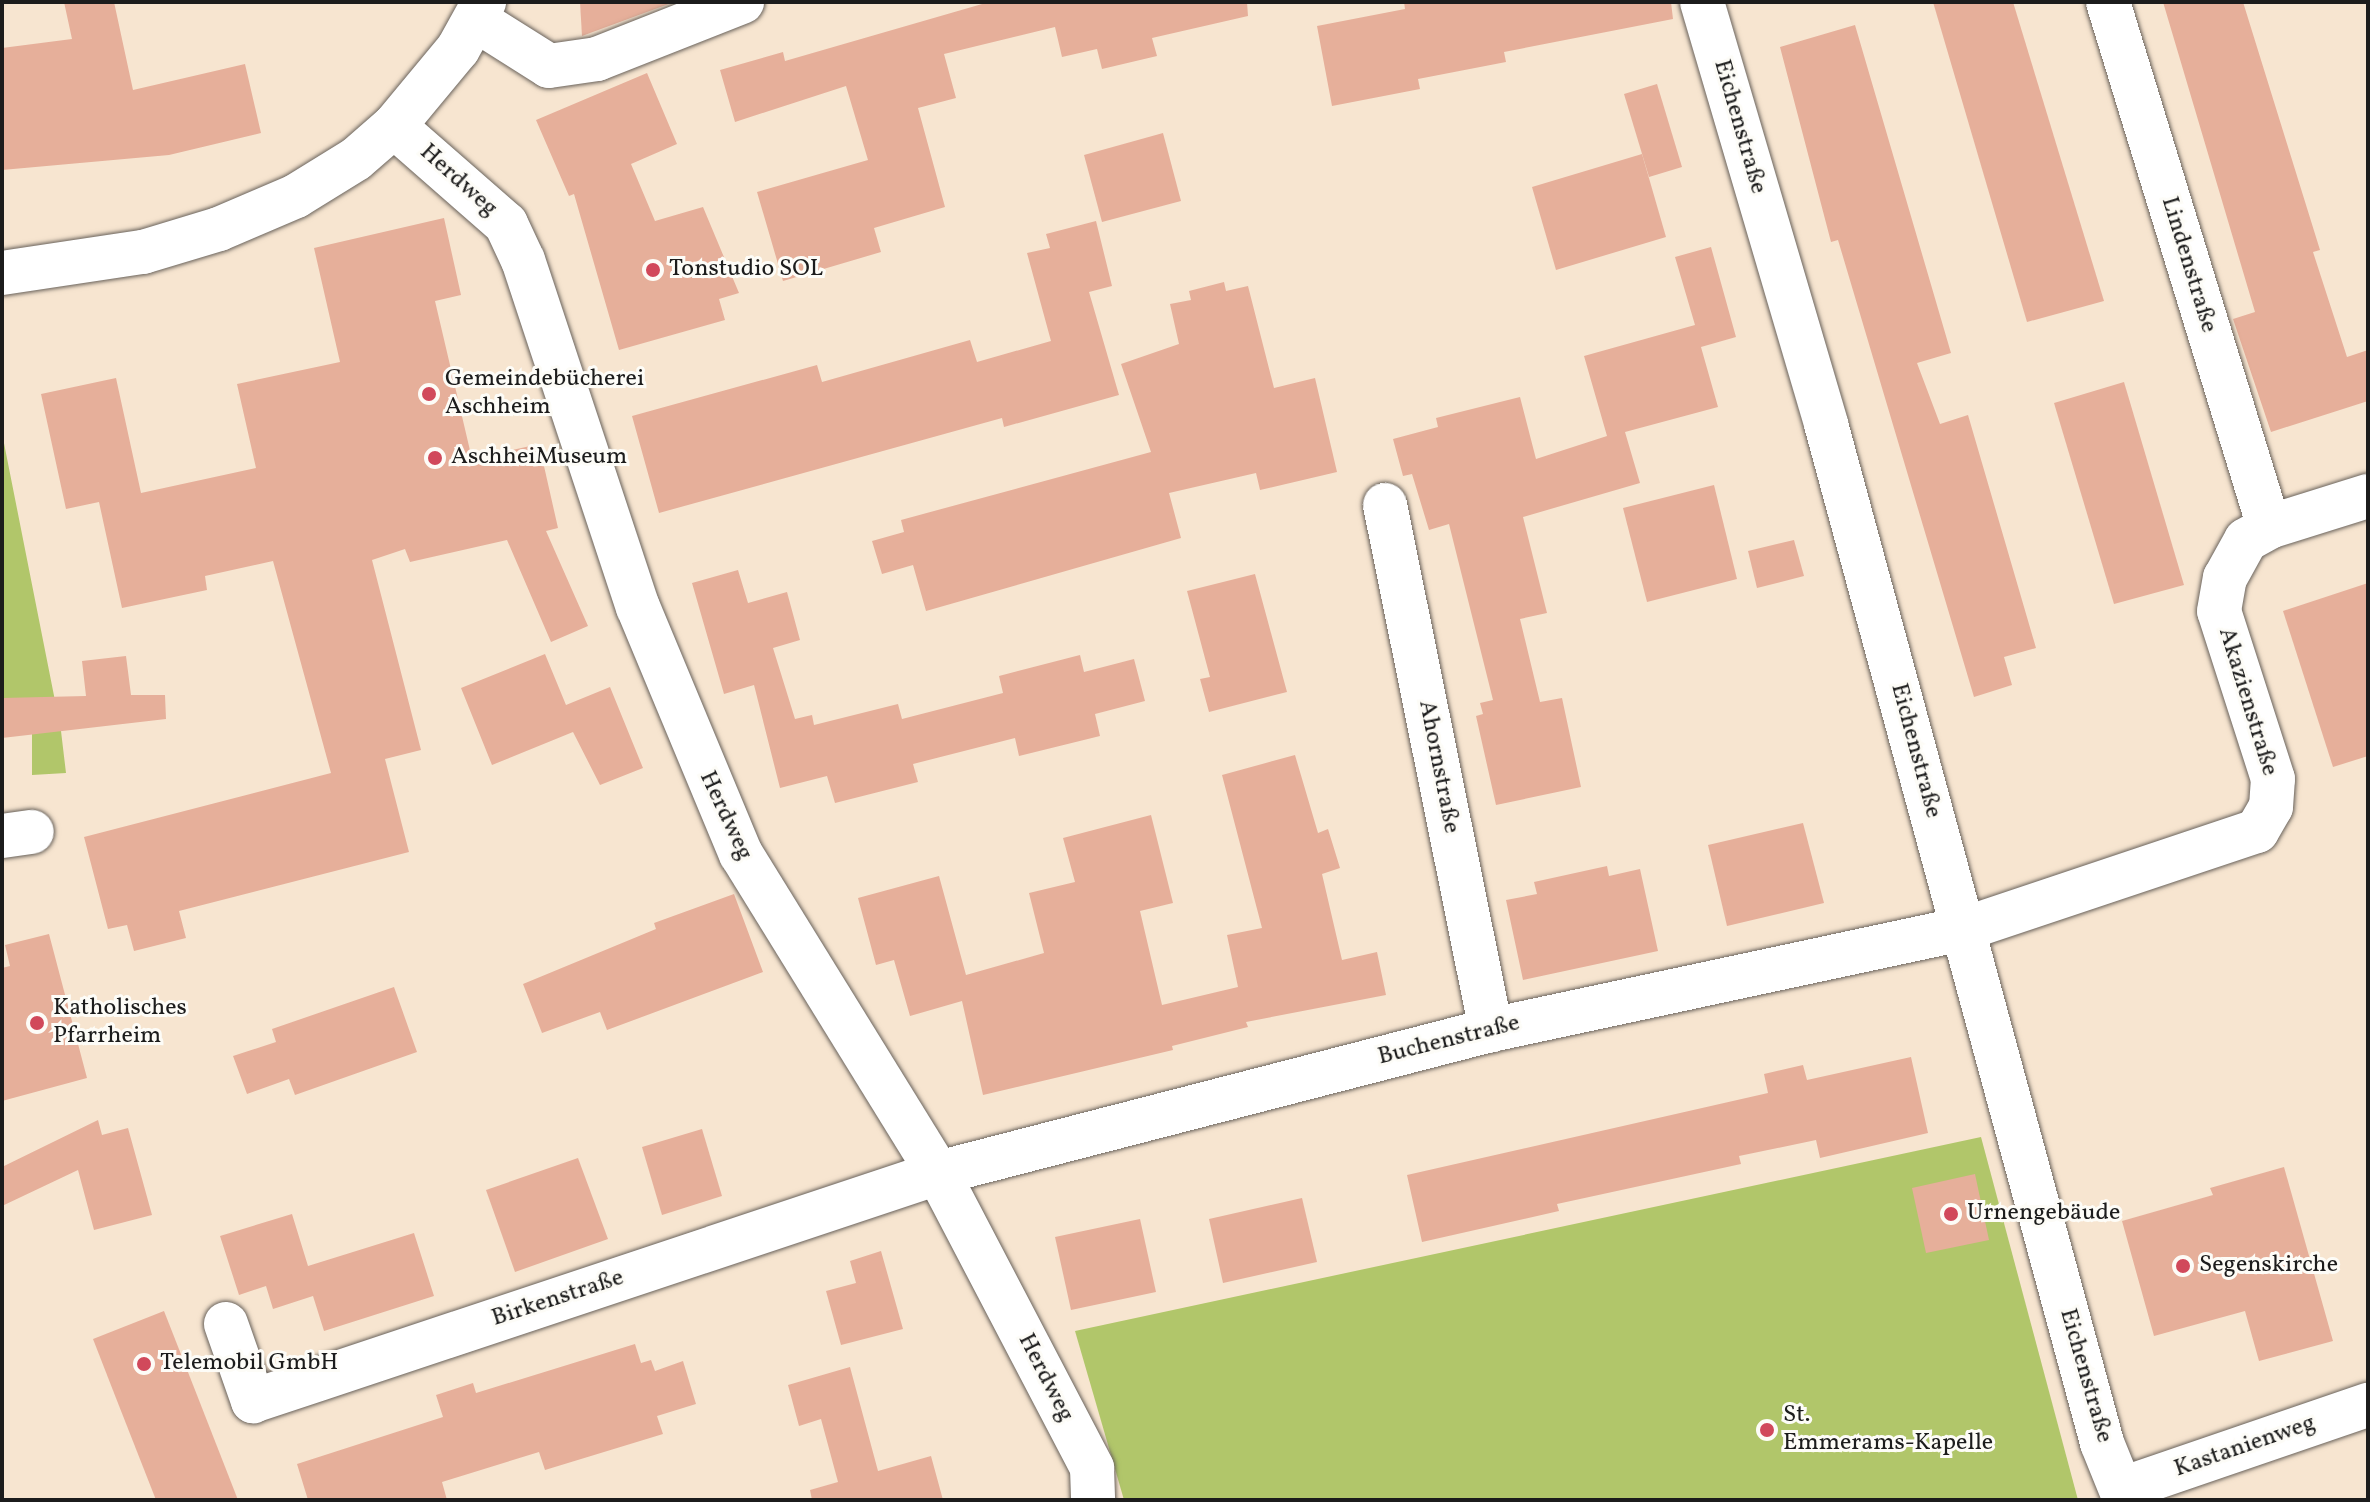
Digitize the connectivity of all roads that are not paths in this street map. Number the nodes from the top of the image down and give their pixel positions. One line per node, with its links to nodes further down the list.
1 (742, 2): 4 (street)
2 (1702, 2): 10 (street, Eichenstraße)
3 (2108, 2): 9 (street, Lindenstraße)
4 (480, 11): 5 (street)
5 (394, 126): 6 (street); 12 (street, Herdweg)
6 (2, 273)
7 (2368, 496): 9 (street, Akazienstraße)
8 (1385, 505): 11 (street, Ahornstraße)
9 (2269, 527): 10 (street, Akazienstraße)
10 (1964, 929): 11 (street, Buchenstraße); 15 (street, Eichenstraße)
11 (1491, 1030): 12 (street, Buchenstraße)
12 (938, 1173): 13 (street, Birkenstraße); 16 (street, Herdweg)
13 (226, 1324)
14 (2368, 1405): 15 (street, Kastanienweg)
15 (2124, 1494)
16 (1093, 1500)

